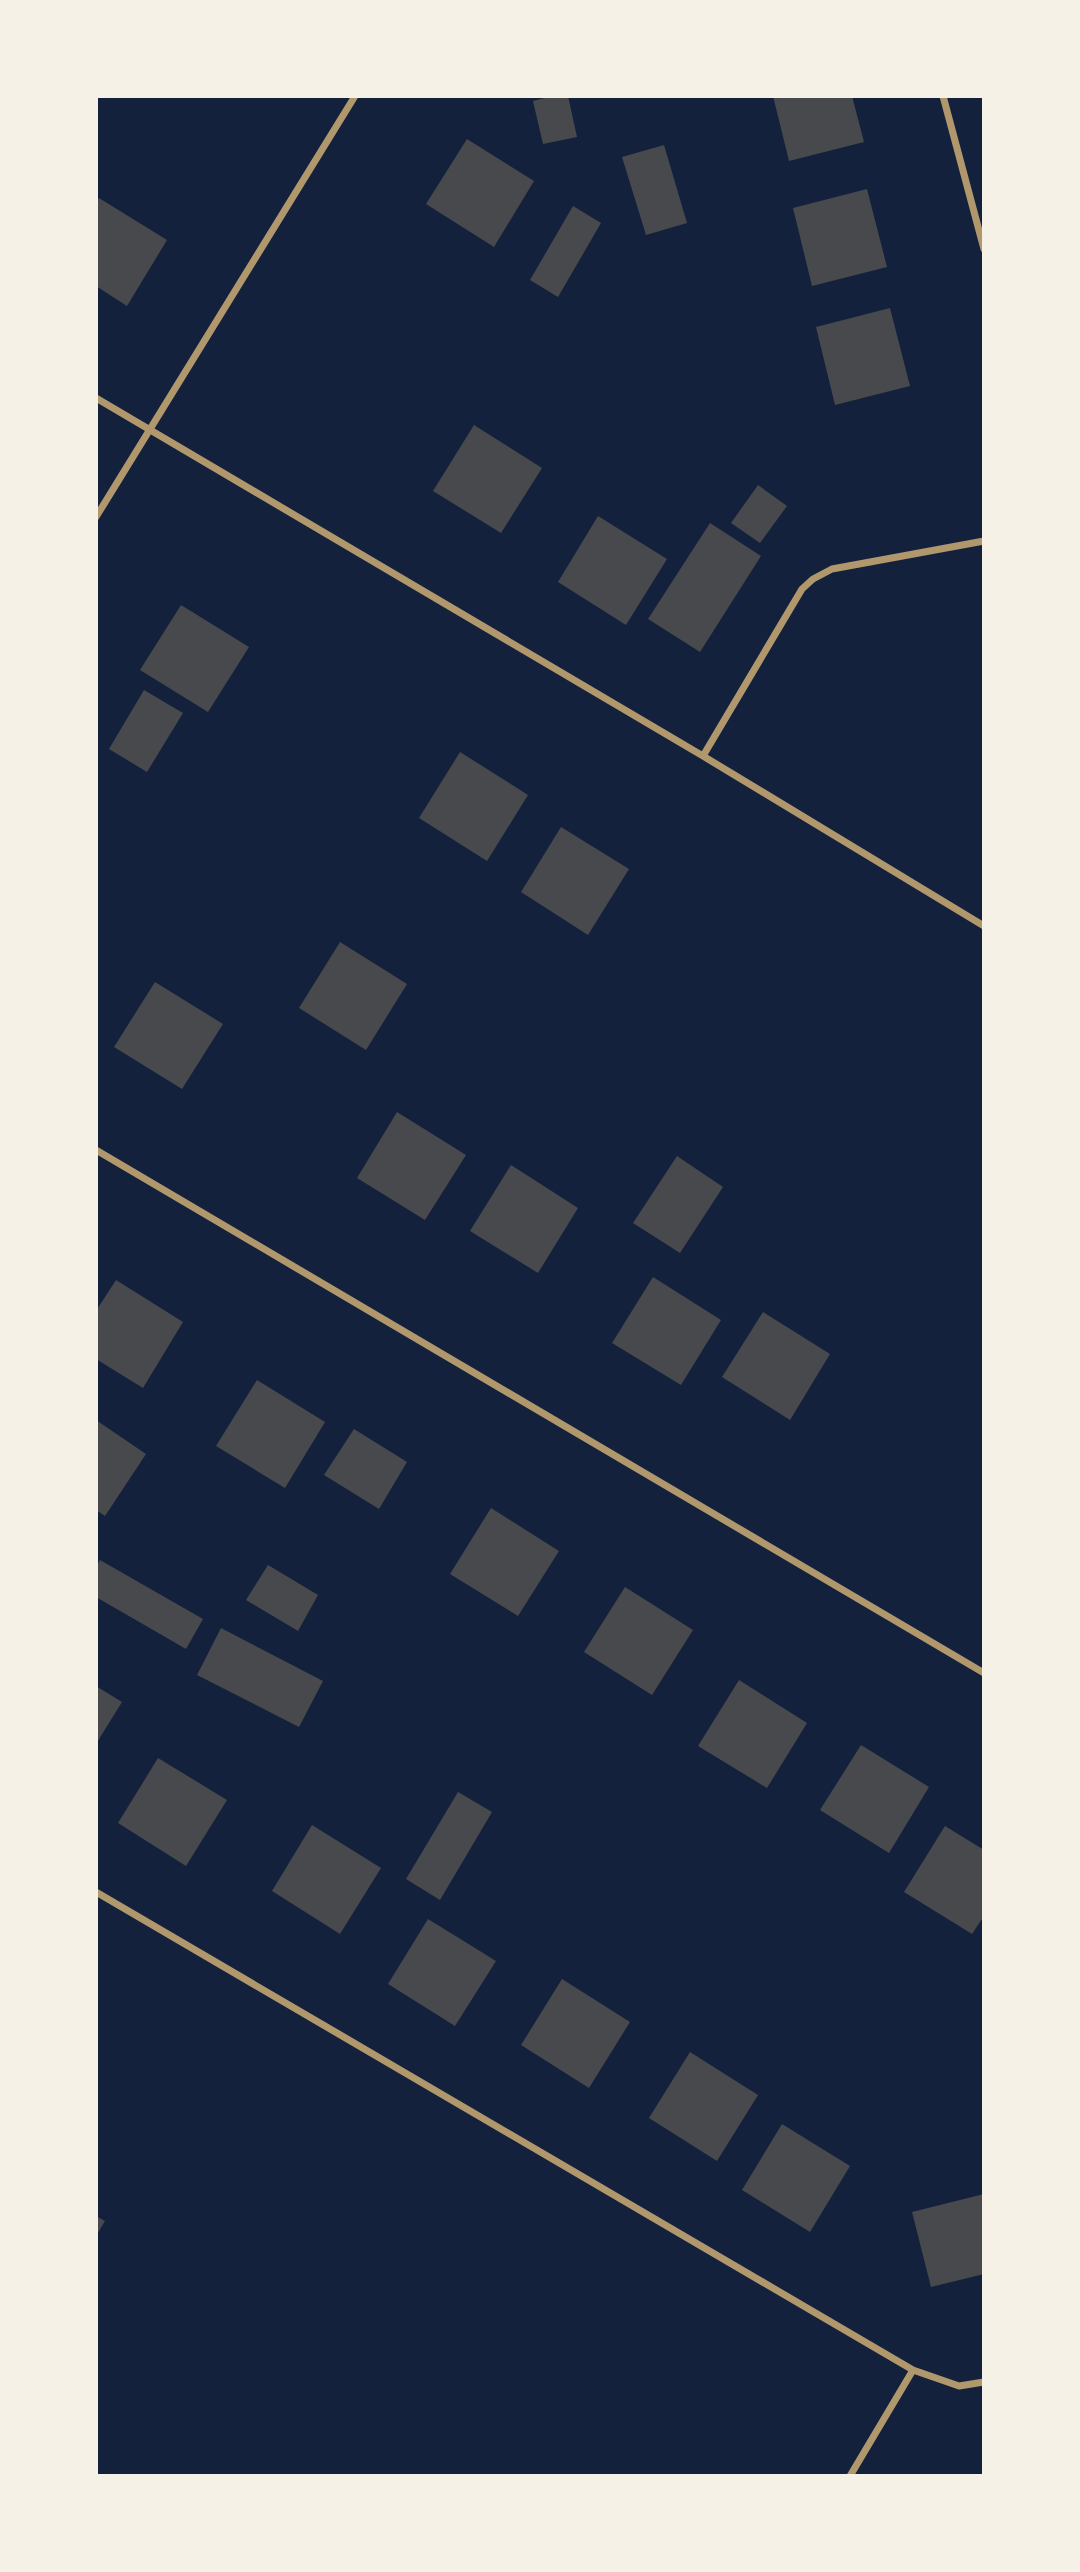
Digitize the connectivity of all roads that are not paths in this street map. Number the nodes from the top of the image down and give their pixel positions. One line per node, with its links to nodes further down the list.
1 (355, 96): 5 (street)
2 (943, 96): 3 (street)
3 (984, 249)
4 (96, 398): 5 (street)
5 (149, 429): 6 (street); 8 (street)
6 (96, 517)
7 (984, 541): 8 (street)
8 (703, 756): 9 (street)
9 (984, 926)
10 (96, 1150): 11 (street)
11 (984, 1673)
12 (96, 1892): 13 (street)
13 (913, 2371): 14 (street); 15 (street)
14 (984, 2382)
15 (850, 2476)

